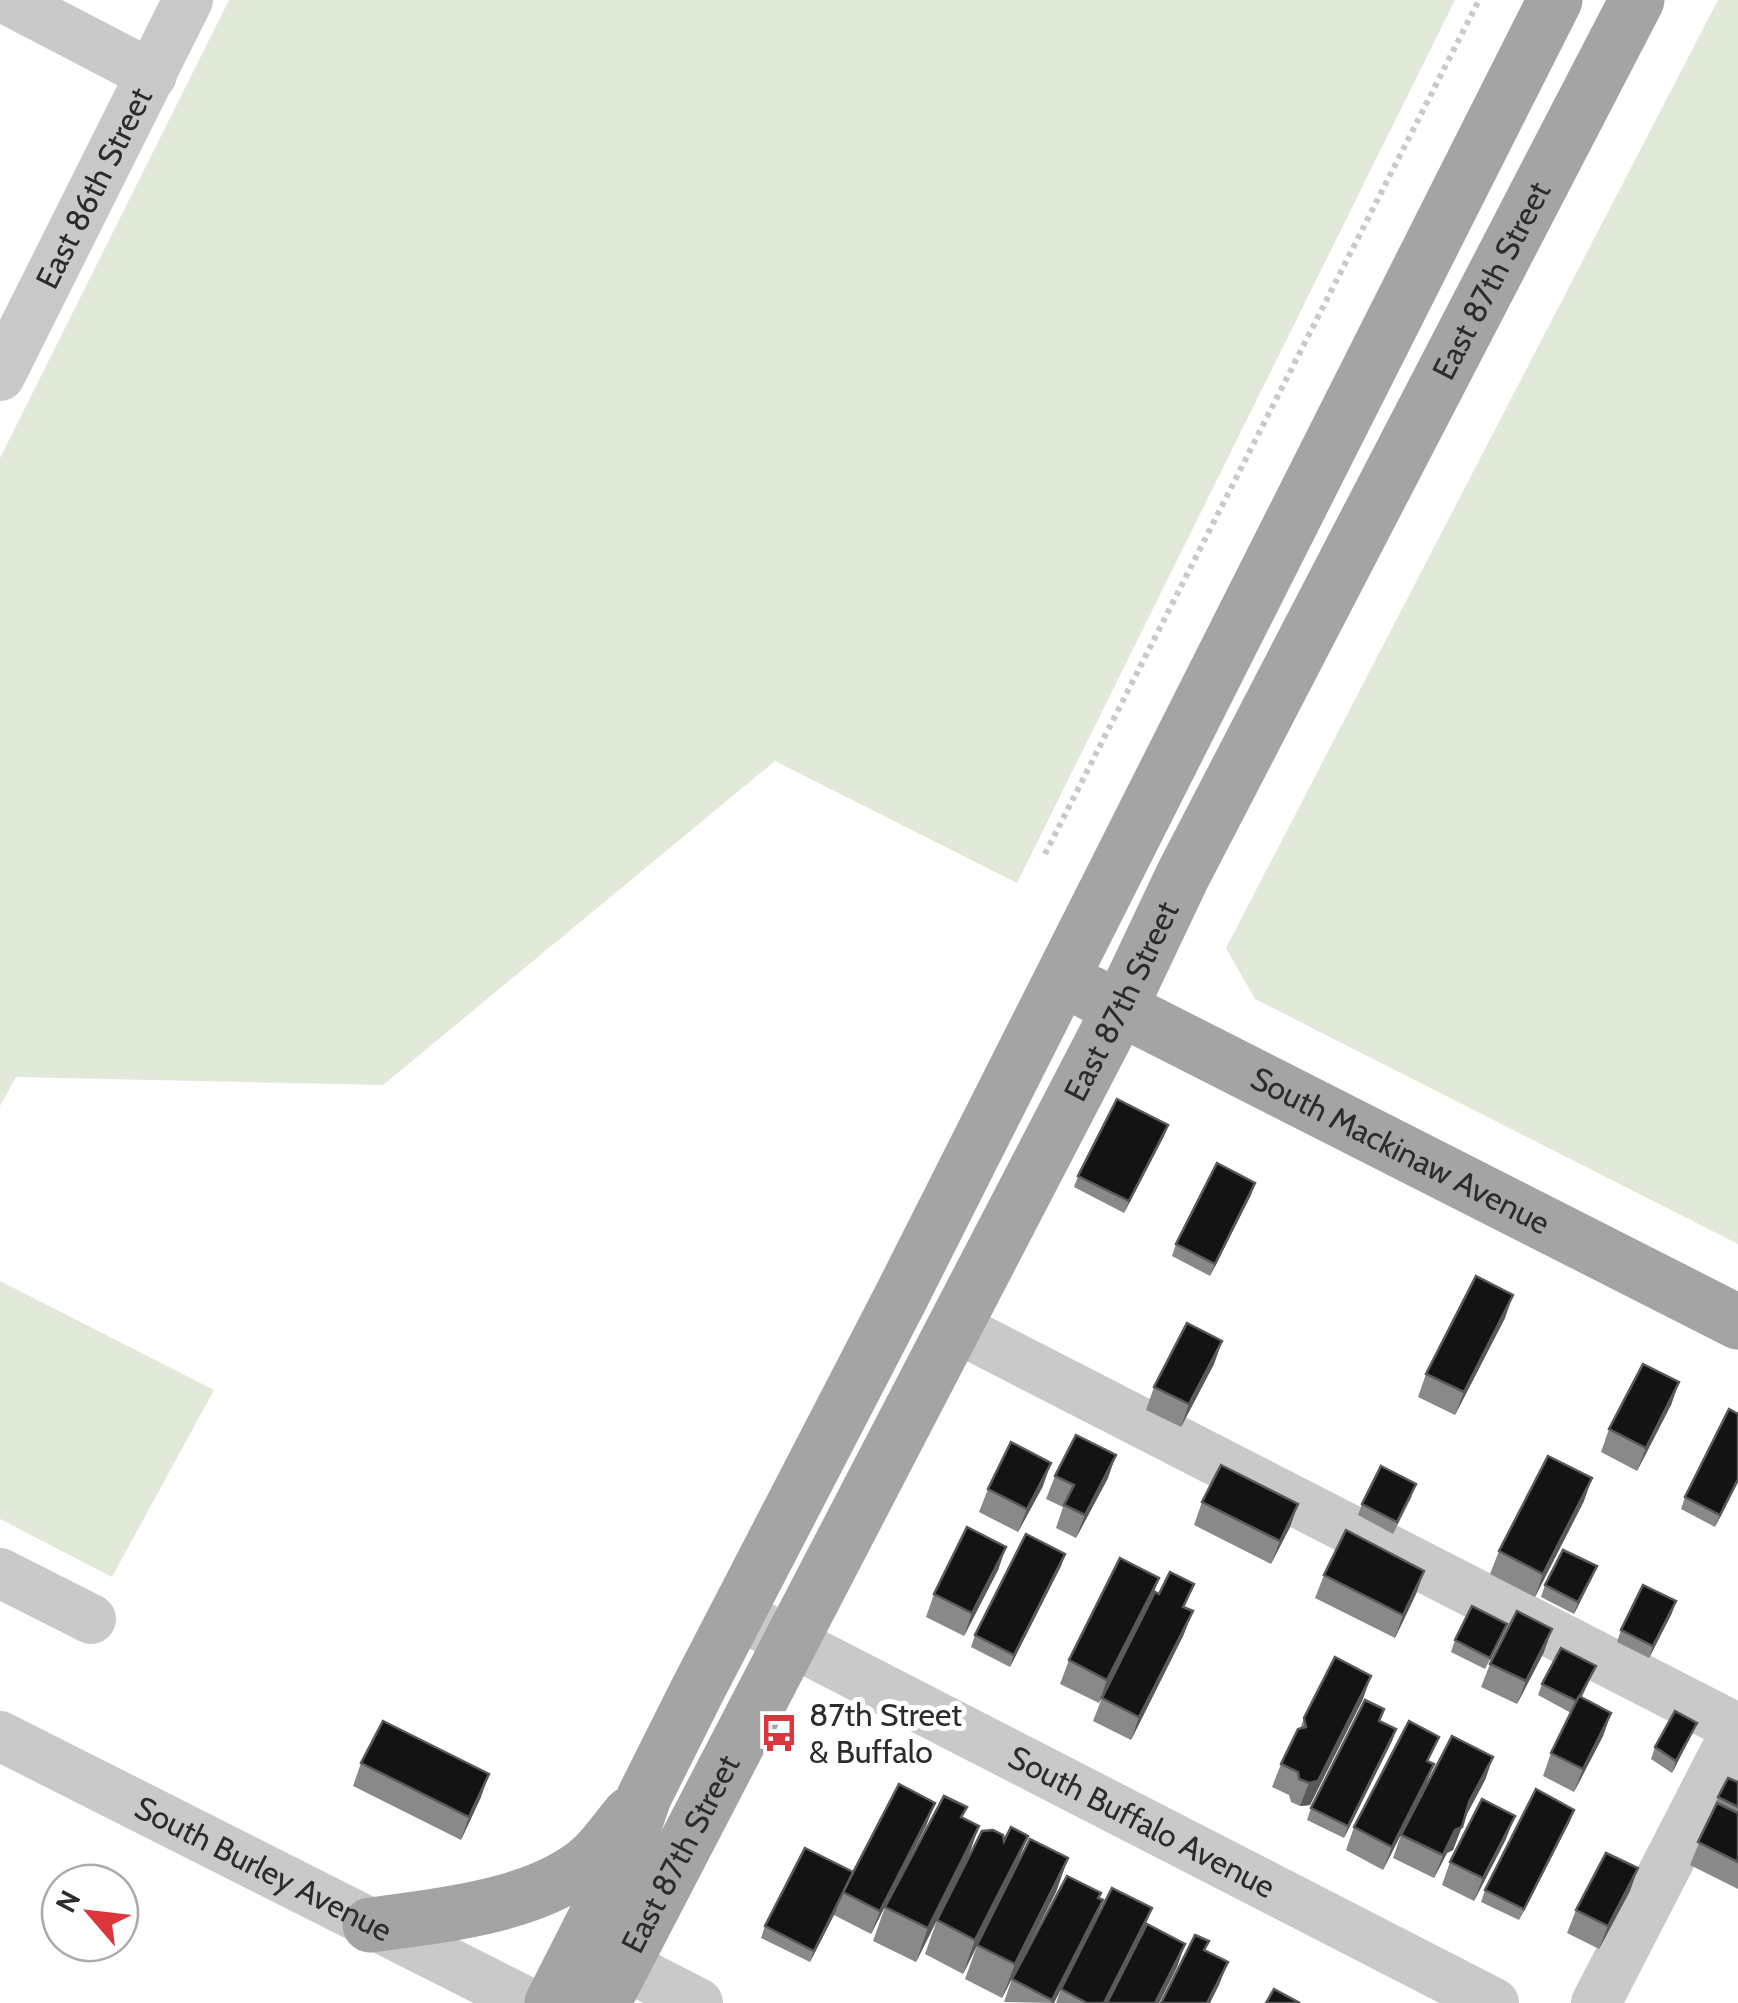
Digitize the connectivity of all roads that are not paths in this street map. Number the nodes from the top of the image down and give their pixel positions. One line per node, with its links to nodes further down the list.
1 (8, 0): 5 (street)
2 (188, 0): 5 (street, East 86th Street)
3 (1555, 0): 7 (main road, East 87th Street)
4 (1637, 0): 8 (main road, East 87th Street)
5 (152, 75): 6 (street, East 86th Street)
6 (6, 350)
7 (1062, 978): 8 (main road, South Mackinaw Avenue); 12 (main road, East 87th Street)
8 (1120, 1008): 9 (main road, South Mackinaw Avenue); 10 (main road, East 87th Street)
9 (1738, 1322)
10 (954, 1328): 14 (main road, East 87th Street); 15 (street)
11 (0, 1573): 13 (street)
12 (737, 1614): 14 (street, South Buffalo Avenue); 17 (main road, East 87th Street)
13 (90, 1619)
14 (791, 1641): 19 (main road, East 87th Street); 23 (street, South Buffalo Avenue)
15 (1738, 1728): 24 (street)
16 (0, 1736): 18 (street, South Burley Avenue)
17 (644, 1796): 18 (main road); 19 (main road, East 87th Street)
18 (370, 1925): 20 (street, South Burley Avenue)
19 (603, 1971): 21 (main road, East 87th Street); 22 (street)
20 (529, 2003)
21 (552, 2003)
22 (698, 2003)
23 (1494, 2003)
24 (1596, 2003)

